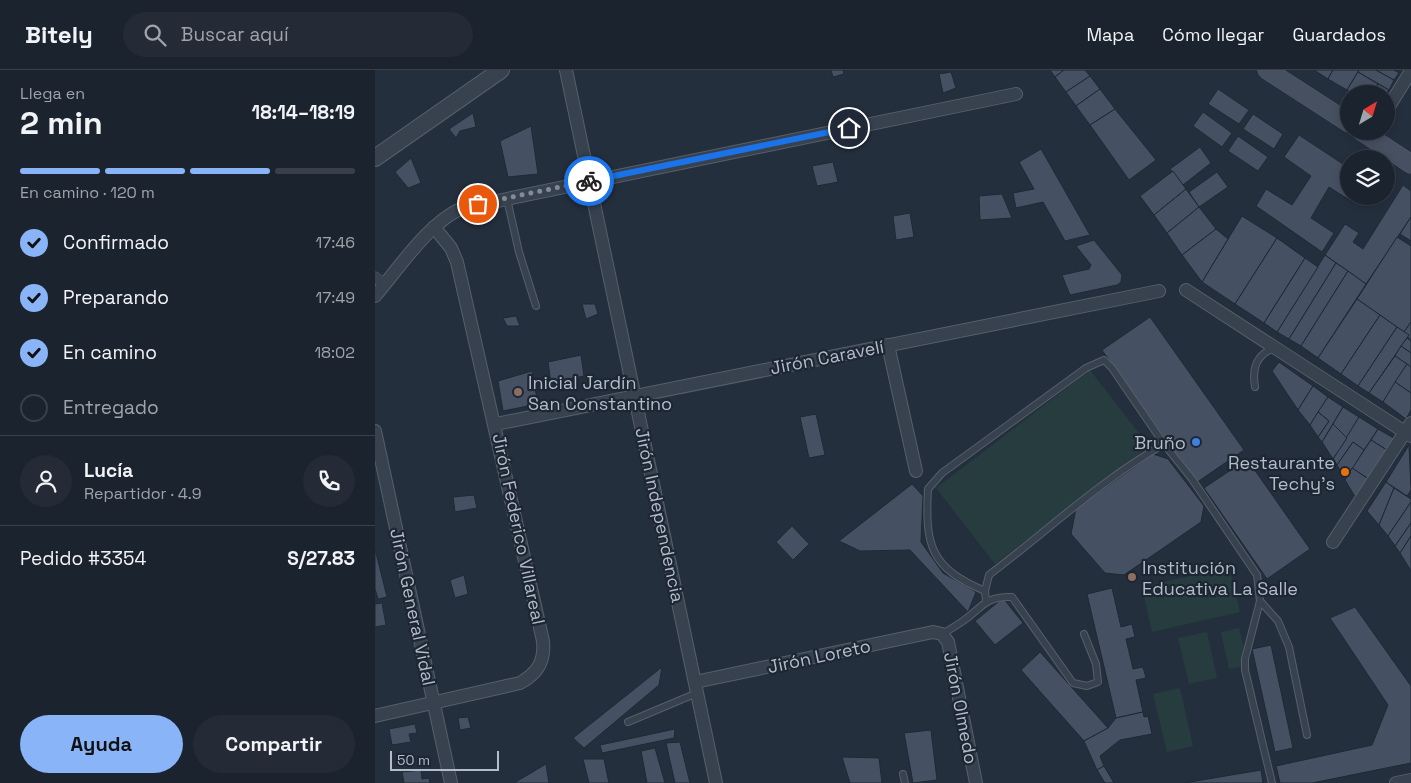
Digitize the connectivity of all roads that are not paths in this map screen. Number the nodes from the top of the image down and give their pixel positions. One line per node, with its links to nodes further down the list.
1 (501, 70): 9 (street)
2 (566, 70): 11 (street, Jirón Independencia)
3 (1267, 70): 7 (main road)
4 (1411, 71): 6 (street)
5 (1016, 94): 11 (street)
6 (1395, 97)
7 (1340, 117)
8 (1378, 140): 10 (main road)
9 (375, 158)
10 (1411, 164)
11 (590, 181): 12 (street); 22 (street, Jirón Independencia)
12 (507, 198): 13 (street); 18 (lane)
13 (434, 227): 14 (street); 23 (street, Jirón Federico Villareal)
14 (380, 280): 17 (street)
15 (1186, 290): 20 (street)
16 (1159, 291): 19 (street, Jirón Caravelí)
17 (375, 296)
18 (536, 306)
19 (888, 345): 22 (street, Jirón Caravelí); 28 (street)
20 (1275, 348): 21 (lane); 24 (street)
21 (1255, 387)
22 (635, 396): 23 (street, Jirón Caravelí); 35 (street, Jirón Independencia)
23 (495, 424): 36 (street, Jirón Federico Villareal)
24 (1409, 430): 29 (street)
25 (375, 432): 27 (street, Jirón General Vidal)
26 (1164, 444): 30 (lane); 30 (lane); 32 (lane)
27 (378, 464): 36 (street, Jirón General Vidal)
28 (916, 471)
29 (1333, 542)
30 (985, 591): 31 (lane)
31 (986, 601): 33 (lane); 34 (lane)
32 (1260, 601): 39 (lane); 46 (lane)
33 (942, 634): 35 (street, Jirón Loreto); 45 (street, Jirón Olmedo)
34 (1084, 634)
35 (696, 688): 38 (lane); 43 (street, Jirón Independencia)
36 (434, 704): 37 (street, Jirón Federico Villareal); 42 (street, Jirón General Vidal)
37 (375, 716)
38 (628, 722)
39 (1307, 735)
40 (903, 774): 44 (lane)
41 (1411, 780): 47 (street)
42 (451, 783)
43 (716, 783)
44 (905, 783)
45 (975, 783)
46 (1272, 783)
47 (1396, 783)

